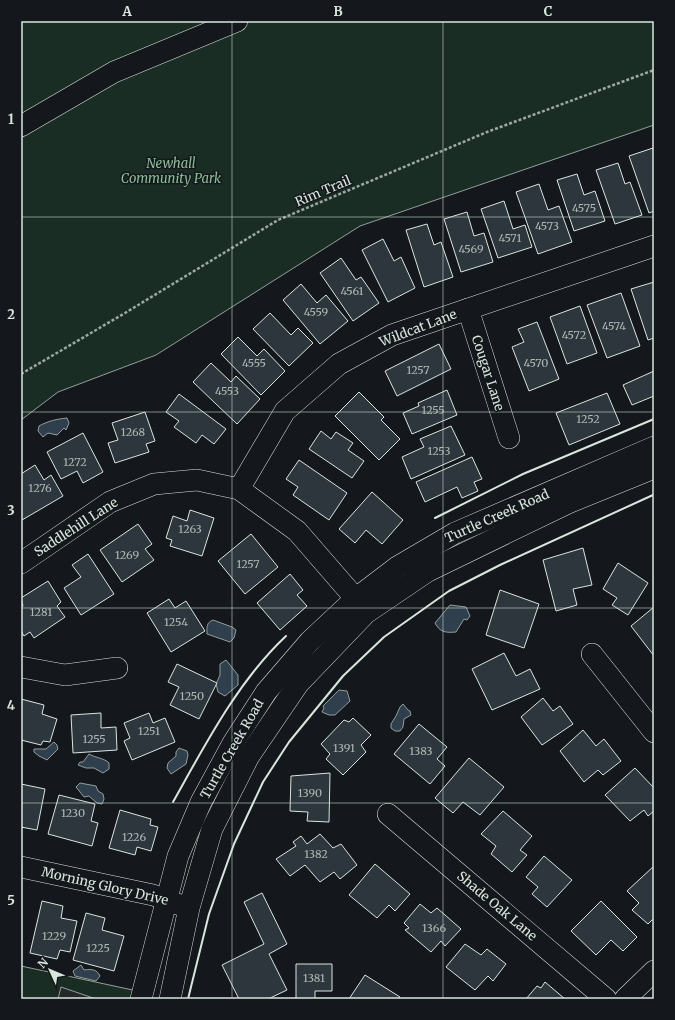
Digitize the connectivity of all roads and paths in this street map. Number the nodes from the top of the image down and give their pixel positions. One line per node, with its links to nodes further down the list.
1 (237, 21): 3 (street)
2 (654, 70): 6 (path, Rim Trail)
3 (21, 124)
4 (654, 246): 5 (street, Wildcat Lane)
5 (468, 309): 7 (street, Cougar Lane); 10 (street, Wildcat Lane)
6 (21, 374)
7 (509, 438)
8 (654, 447): 12 (street, Turtle Creek Road)
9 (654, 468): 12 (street, Turtle Creek Road)
10 (239, 489): 11 (street, Saddlehill Lane); 12 (street, Saddlehill Lane)
11 (21, 563)
12 (360, 606): 19 (street, Turtle Creek Road); 20 (street, Turtle Creek Road)
13 (592, 654): 16 (street)
14 (21, 667): 15 (street)
15 (117, 668)
16 (654, 732)
17 (388, 814): 24 (street, Shade Oak Lane)
18 (21, 867): 19 (street, Morning Glory Drive)
19 (167, 900): 20 (street, Morning Glory Drive); 22 (street, Turtle Creek Road)
20 (189, 908): 23 (street, Turtle Creek Road)
21 (654, 971): 25 (street)
22 (141, 999)
23 (170, 999)
24 (606, 999)
25 (624, 999)

